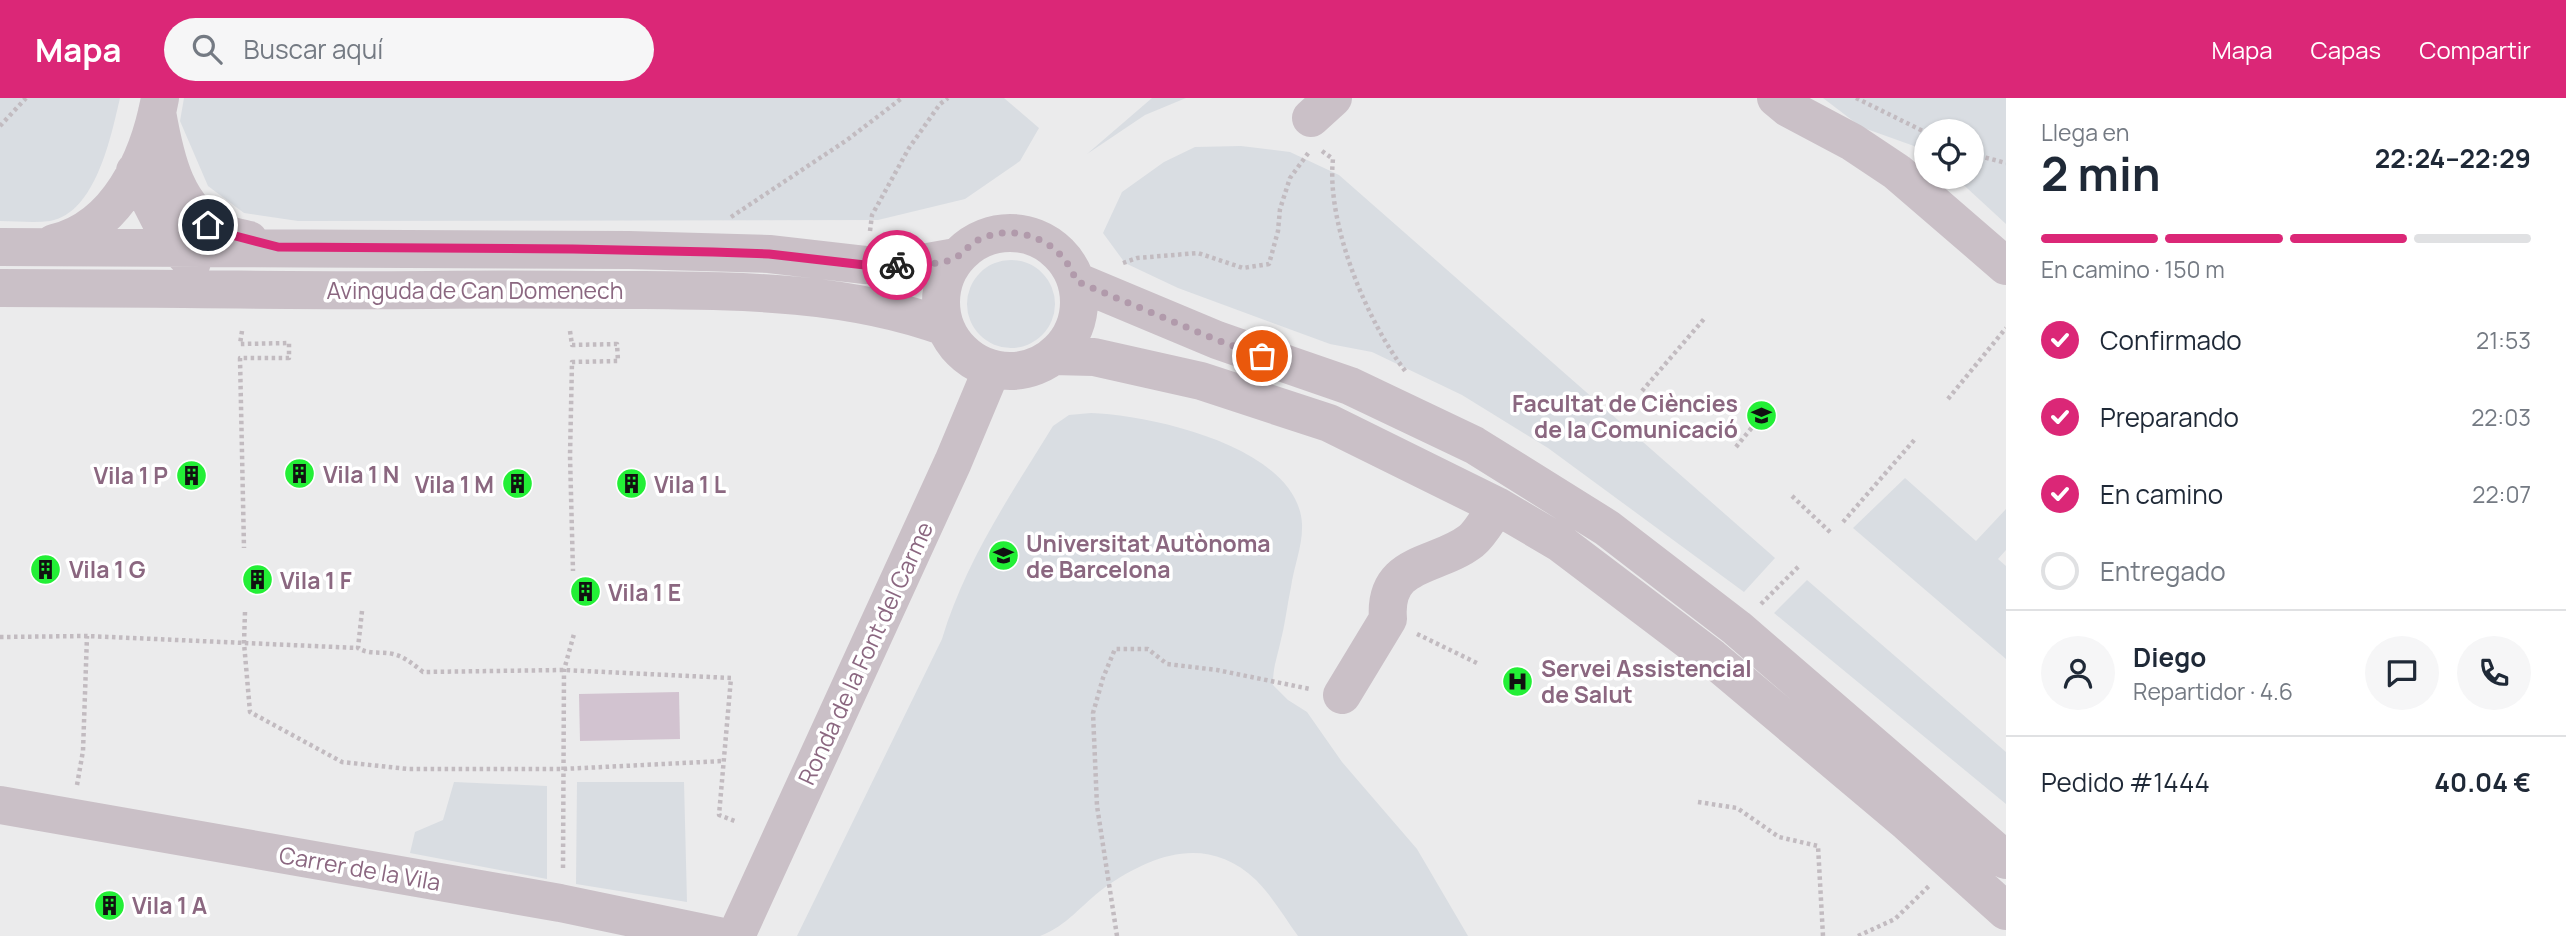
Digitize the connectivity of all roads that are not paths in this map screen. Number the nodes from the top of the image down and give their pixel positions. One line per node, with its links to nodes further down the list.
1 (1776, 98): 9 (street)
2 (158, 105): 3 (street)
3 (154, 173): 4 (street); 5 (street); 7 (street)
4 (160, 237): 5 (street, Avinguda de Can Domenech); 7 (street, Avinguda de Can Domenech); 12 (street); 13 (street)
5 (43, 246): 6 (street, Avinguda de Can Domenech)
6 (0, 247)
7 (278, 247): 8 (street, Avinguda de Can Domenech)
8 (957, 257): 10 (street); 14 (street)
9 (2006, 266)
10 (1076, 281): 15 (street); 20 (street)
11 (0, 288): 12 (street, Avinguda de Can Domenech)
12 (97, 288): 13 (street, Avinguda de Can Domenech)
13 (265, 291): 14 (street, Avinguda de Can Domenech)
14 (945, 327): 16 (street)
15 (1052, 356): 16 (street); 17 (street)
16 (992, 369): 23 (street, Ronda de la Font del Carme)
17 (1497, 506): 18 (street); 21 (street)
18 (1342, 695)
19 (0, 805): 22 (street, Carrer de la Vila)
20 (2006, 860)
21 (2006, 911)
22 (719, 936)
23 (736, 936)

